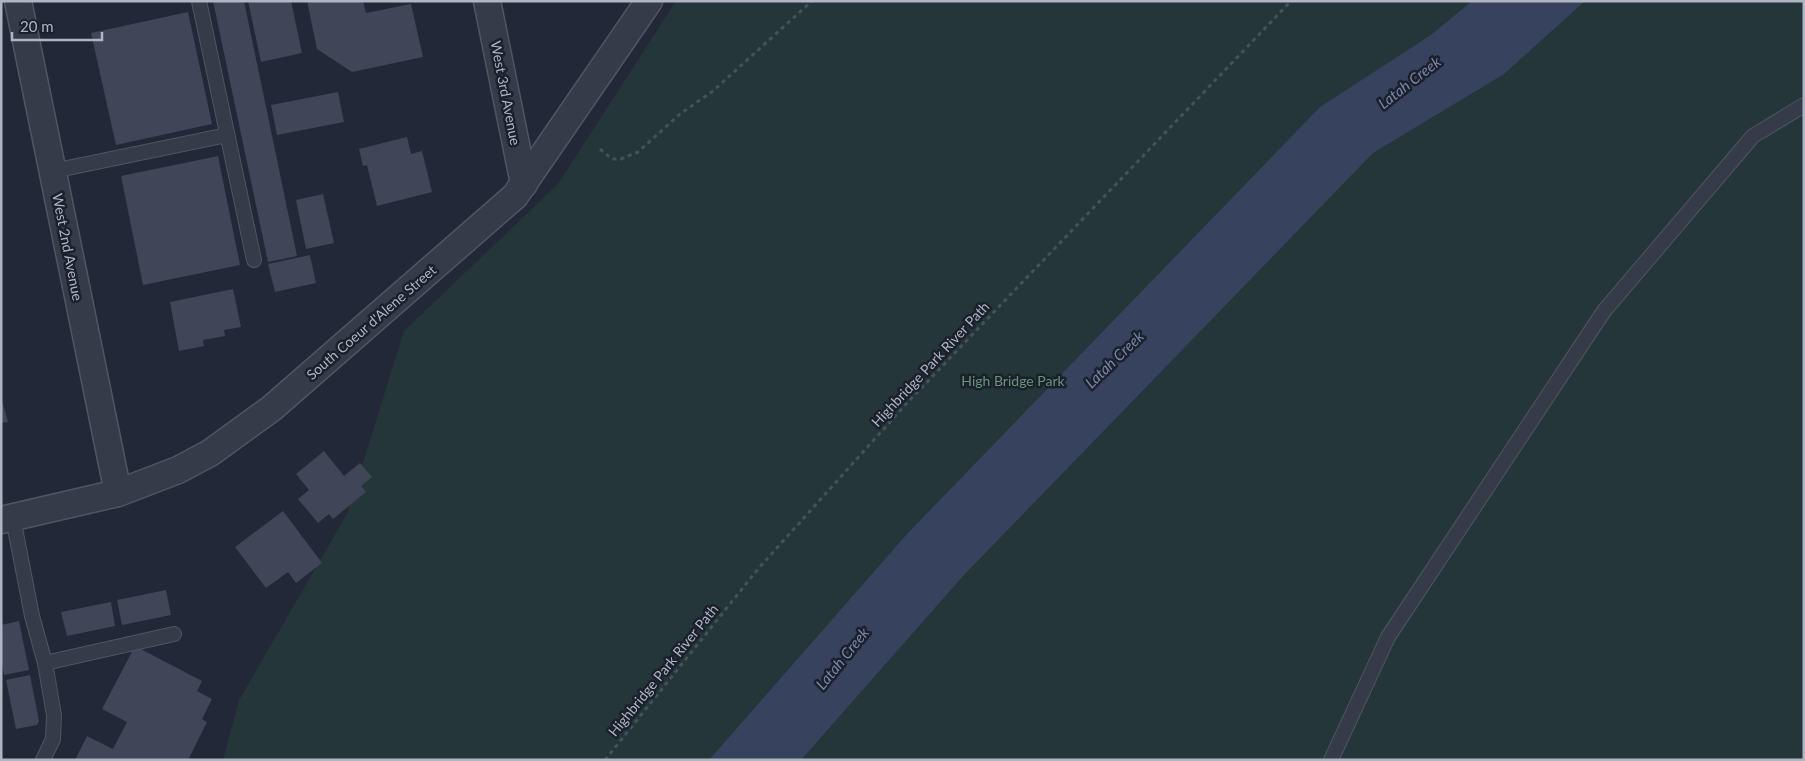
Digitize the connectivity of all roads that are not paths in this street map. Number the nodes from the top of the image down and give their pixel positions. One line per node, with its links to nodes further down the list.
1 (18, 1): 7 (street, West 2nd Avenue)
2 (199, 1): 6 (lane)
3 (487, 1): 8 (street, West 3rd Avenue)
4 (649, 1): 8 (street, South Coeur d'Alene Street)
5 (1804, 105): 15 (lane)
6 (227, 135): 7 (lane); 9 (lane)
7 (53, 171): 10 (street, West 2nd Avenue)
8 (524, 184): 10 (street, South Coeur d'Alene Street)
9 (254, 260)
10 (118, 493): 11 (street, South Coeur d'Alene Street)
11 (7, 519): 13 (lane)
12 (174, 634): 13 (lane)
13 (45, 663): 14 (lane)
14 (43, 760)
15 (1331, 760)

